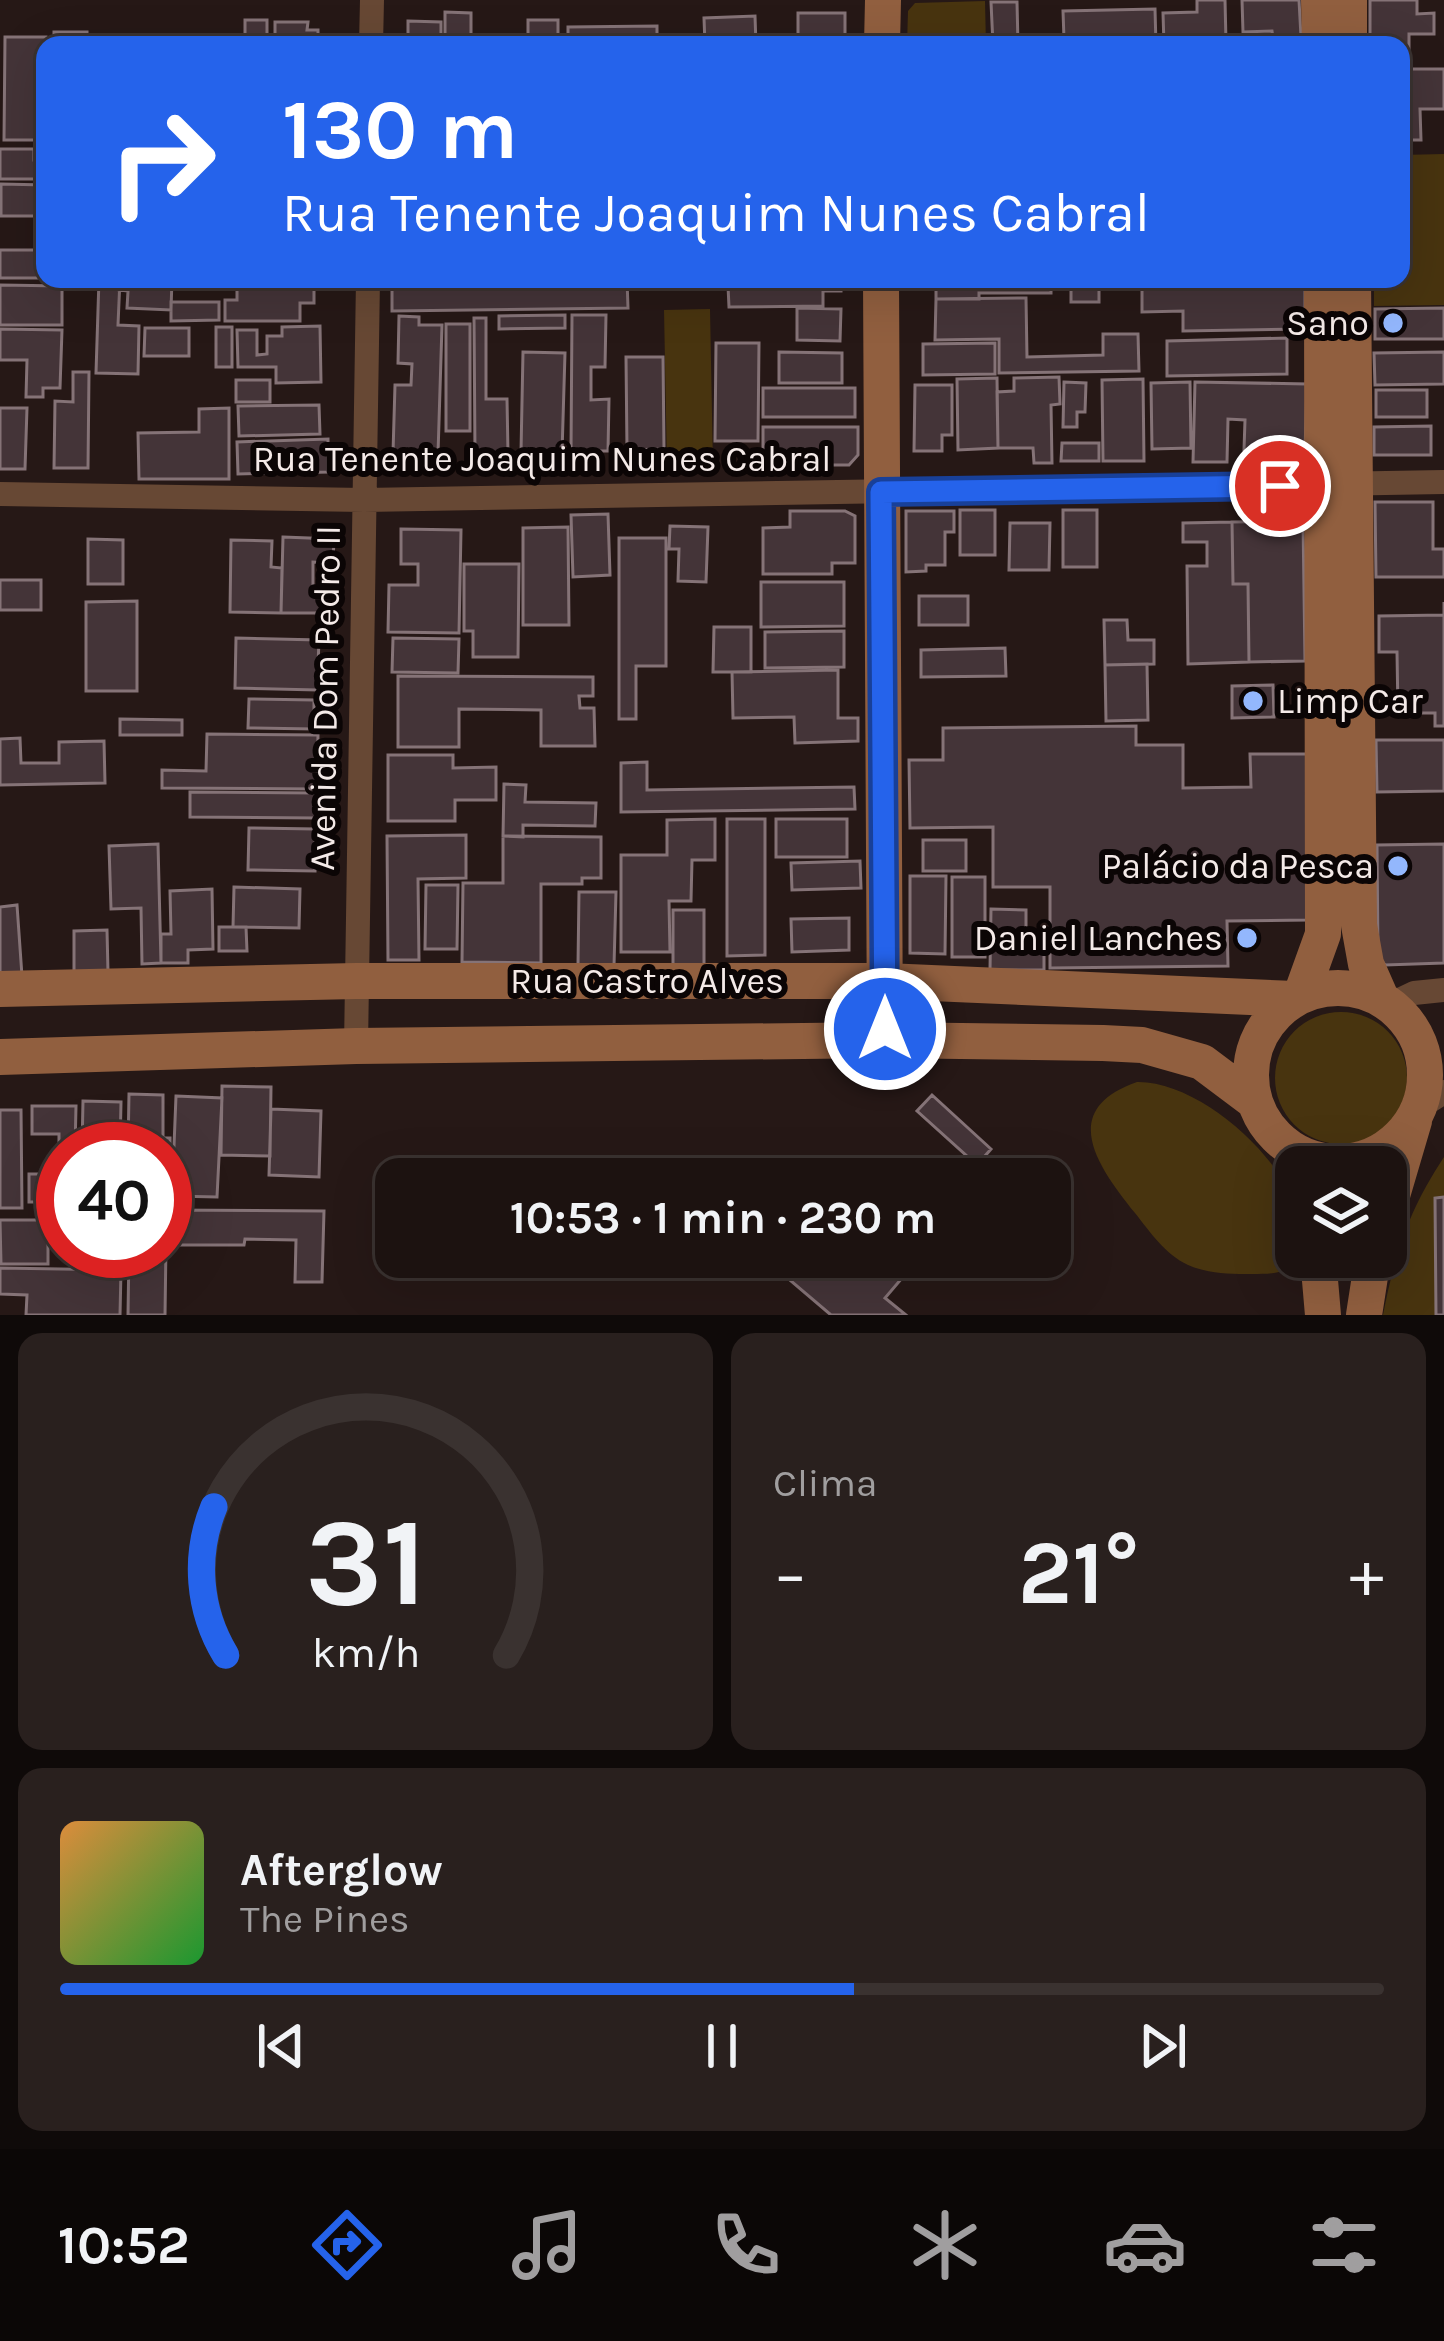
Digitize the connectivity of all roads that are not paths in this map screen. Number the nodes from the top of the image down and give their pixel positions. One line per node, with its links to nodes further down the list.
1 (372, 0): 5 (street)
2 (883, 0): 6 (main road)
3 (1319, 0): 7 (main road)
4 (1348, 0): 8 (main road)
5 (371, 36)
6 (882, 36)
7 (1320, 36)
8 (1349, 36)
9 (368, 288): 17 (street, Avenida Dom Pedro II)
10 (881, 288): 15 (main road)
11 (1323, 288): 14 (main road)
12 (1352, 288): 14 (main road)
13 (1444, 482): 14 (street, Rua Tenente Joaquim Nunes Cabral)
14 (1340, 485): 15 (street, Rua Tenente Joaquim Nunes Cabral); 22 (main road); 23 (main road)
15 (881, 492): 17 (street, Rua Tenente Joaquim Nunes Cabral); 19 (main road)
16 (0, 494): 17 (street, Rua Tenente Joaquim Nunes Cabral)
17 (364, 500): 18 (street, Avenida Dom Pedro II)
18 (356, 981): 19 (main road, Rua Castro Alves); 20 (main road, Rua Castro Alves); 25 (street, Avenida Dom Pedro II)
19 (885, 981): 22 (main road, Rua Castro Alves); 24 (main road)
20 (0, 989)
21 (1444, 990): 23 (street)
22 (1298, 997): 23 (main road); 27 (main road)
23 (1386, 1001): 28 (main road)
24 (885, 1040): 25 (main road, Rua Castro Alves); 27 (main road, Rua Castro Alves)
25 (356, 1046): 26 (main road, Rua Castro Alves)
26 (0, 1058)
27 (1254, 1101): 29 (main road)
28 (1426, 1106): 30 (main road); 31 (main road)
29 (1280, 1146)
30 (1389, 1146)
31 (1407, 1158)
32 (1320, 1278): 34 (main road)
33 (1370, 1278): 35 (main road)
34 (1323, 1315)
35 (1364, 1315)

